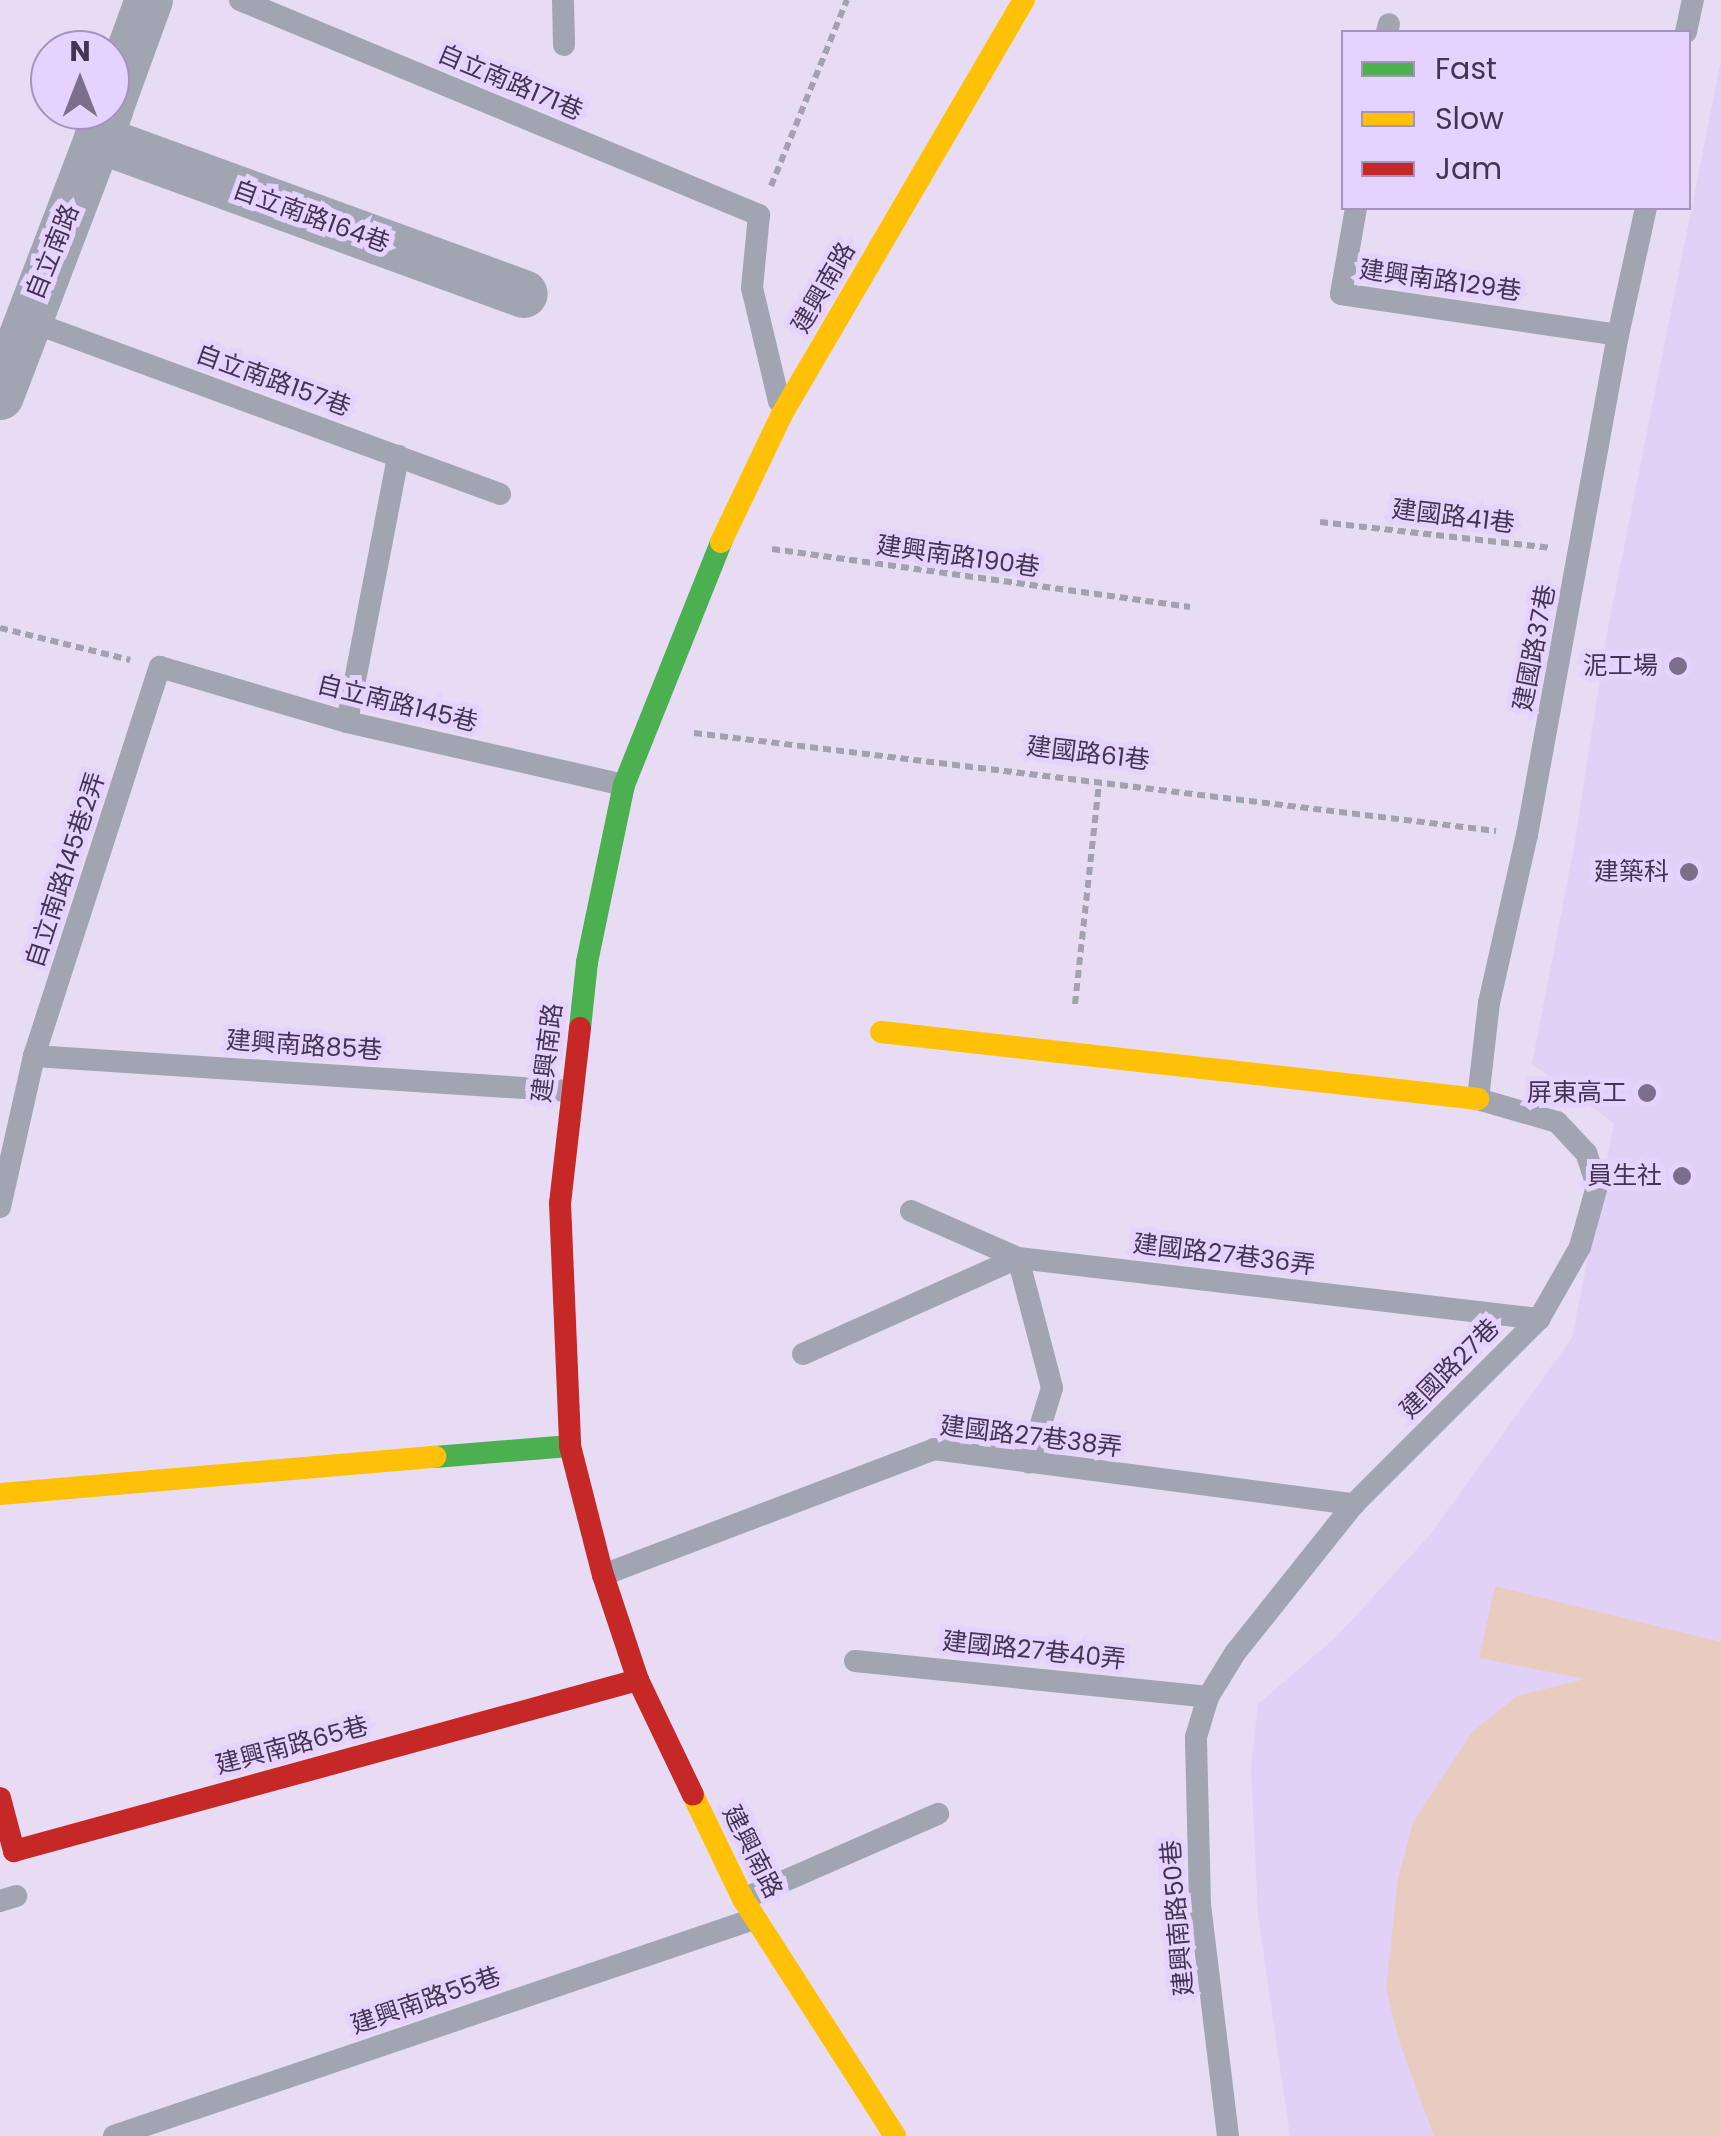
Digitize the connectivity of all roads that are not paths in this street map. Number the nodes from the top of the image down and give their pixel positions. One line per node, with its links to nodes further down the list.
1 (149, 0): 8 (street, 自立南路)
2 (240, 0): 17 (lane, 自立南路171巷)
3 (563, 0): 7 (lane)
4 (1024, 0): 17 (street, 建興南路)
5 (1693, 0): 6 (lane)
6 (1686, 30)
7 (564, 45)
8 (130, 53)
9 (130, 129): 13 (street, 自立南路164巷)
10 (102, 130): 14 (street, 自立南路)
11 (1356, 210): 15 (lane, 建興南路129巷)
12 (1646, 210): 15 (lane, 建國路37巷)
13 (524, 294)
14 (26, 320): 16 (street, 自立南路); 18 (lane, 自立南路157巷)
15 (1618, 335): 26 (lane, 建國路37巷)
16 (0, 396)
17 (782, 414): 22 (street, 建興南路)
18 (398, 456): 19 (lane, 自立南路157巷); 21 (lane)
19 (500, 494)
20 (160, 668): 21 (lane, 自立南路145巷); 24 (lane, 自立南路145巷2弄)
21 (347, 722): 22 (lane, 自立南路145巷)
22 (624, 786): 25 (street, 建興南路)
23 (881, 1032): 26 (street)
24 (34, 1056): 25 (lane, 建興南路85巷); 27 (lane, 自立南路145巷2弄)
25 (570, 1091): 32 (street, 建興南路)
26 (1478, 1099): 30 (lane, 建國路27巷)
27 (0, 1207)
28 (911, 1211): 29 (lane, 建國路27巷36弄)
29 (1018, 1258): 30 (lane, 建國路27巷36弄); 31 (lane); 33 (lane)
30 (1539, 1319): 35 (lane, 建國路27巷)
31 (803, 1354)
32 (570, 1446): 34 (street); 36 (street, 建興南路)
33 (1030, 1463): 35 (lane, 建國路27巷38弄); 36 (lane, 建國路27巷38弄)
34 (0, 1494)
35 (1354, 1504): 39 (lane, 建國路27巷)
36 (603, 1575): 38 (street, 建興南路)
37 (855, 1661): 39 (lane, 建國路27巷40弄)
38 (638, 1680): 40 (street, 建興南路65巷); 42 (street, 建興南路)
39 (1208, 1696): 45 (lane, 建興南路50巷)
40 (0, 1798)
41 (938, 1814): 42 (lane, 建興南路55巷)
42 (749, 1909): 43 (lane, 建興南路55巷); 44 (street, 建興南路)
43 (114, 2136)
44 (895, 2136)
45 (1228, 2136)

